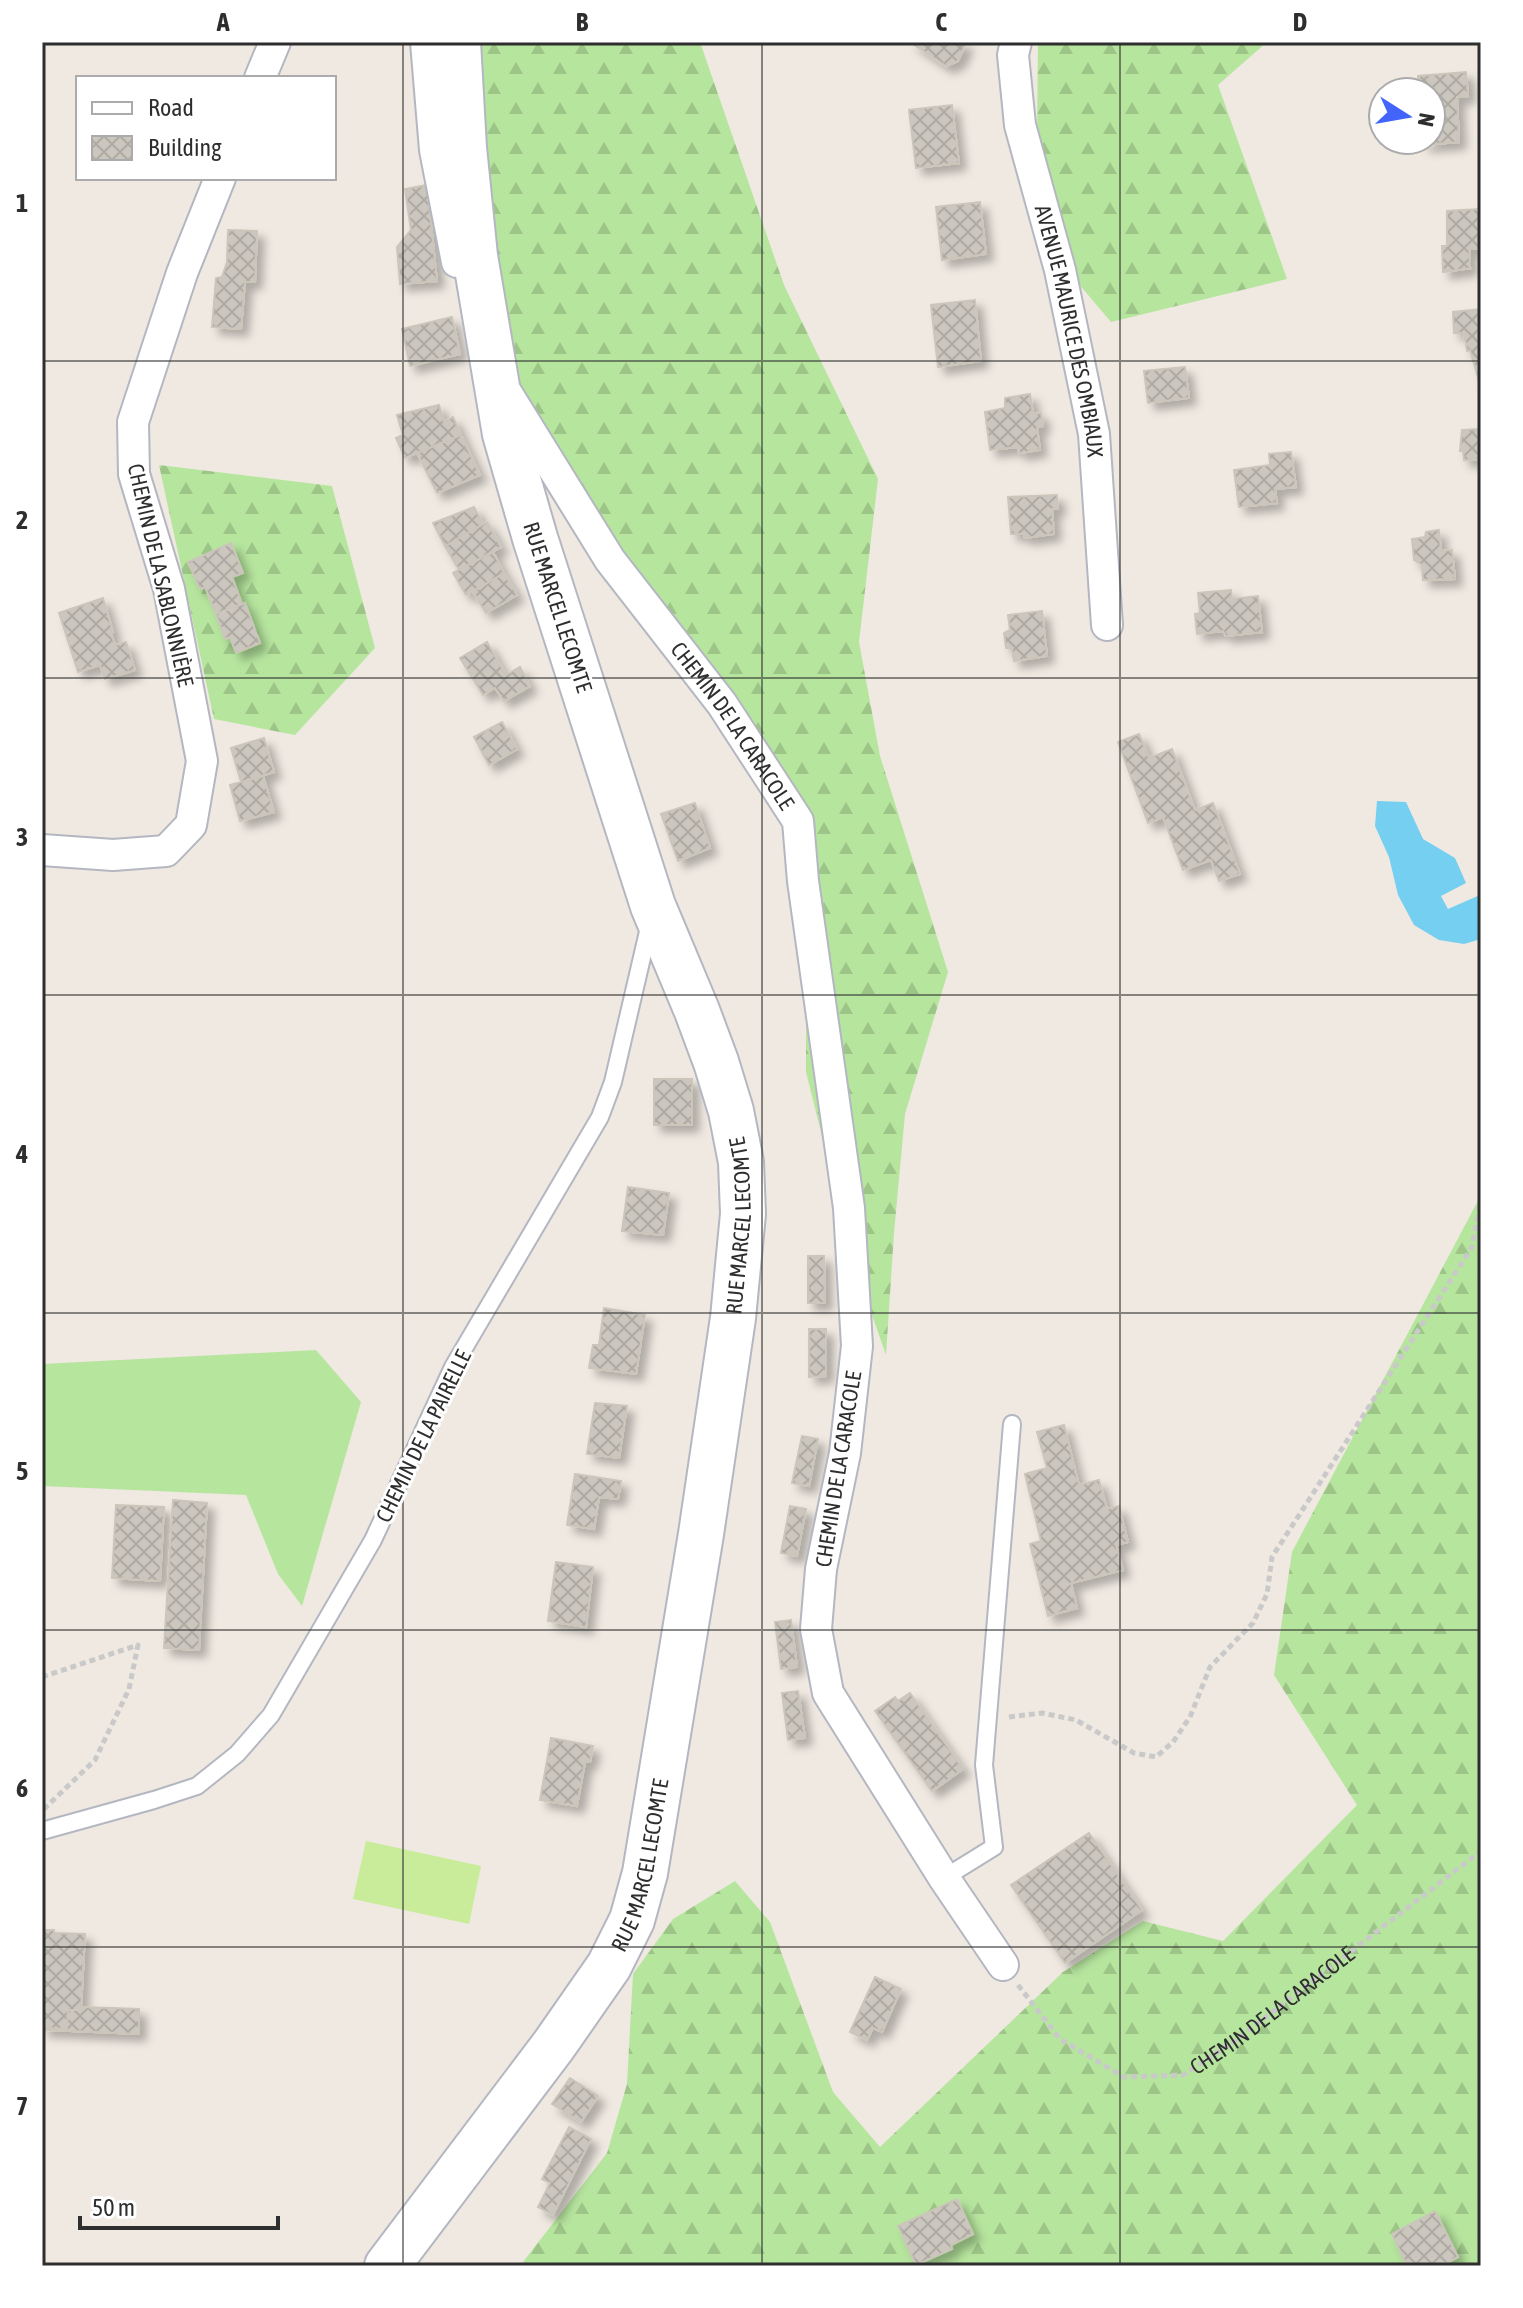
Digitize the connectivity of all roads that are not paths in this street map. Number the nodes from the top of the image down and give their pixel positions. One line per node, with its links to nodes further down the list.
1 (275, 42): 5 (street)
2 (426, 42): 7 (street, CHEMIN DE LA CARACOLE)
3 (458, 42): 7 (street, RUE MARCEL LECOMTE)
4 (1016, 42): 8 (street, AVENUE MAURICE DES OMBIAUX)
5 (261, 76)
6 (219, 180): 9 (street, CHEMIN DE LA SABLONNIÈRE)
7 (493, 370): 10 (street, RUE MARCEL LECOMTE); 13 (street, CHEMIN DE LA CARACOLE)
8 (1107, 625)
9 (42, 850)
10 (653, 906): 12 (lane, CHEMIN DE LA PAIRELLE); 15 (street, RUE MARCEL LECOMTE)
11 (1012, 1424): 13 (lane)
12 (42, 1831)
13 (944, 1878): 14 (street, CHEMIN DE LA CARACOLE)
14 (1003, 1965)
15 (387, 2266)

